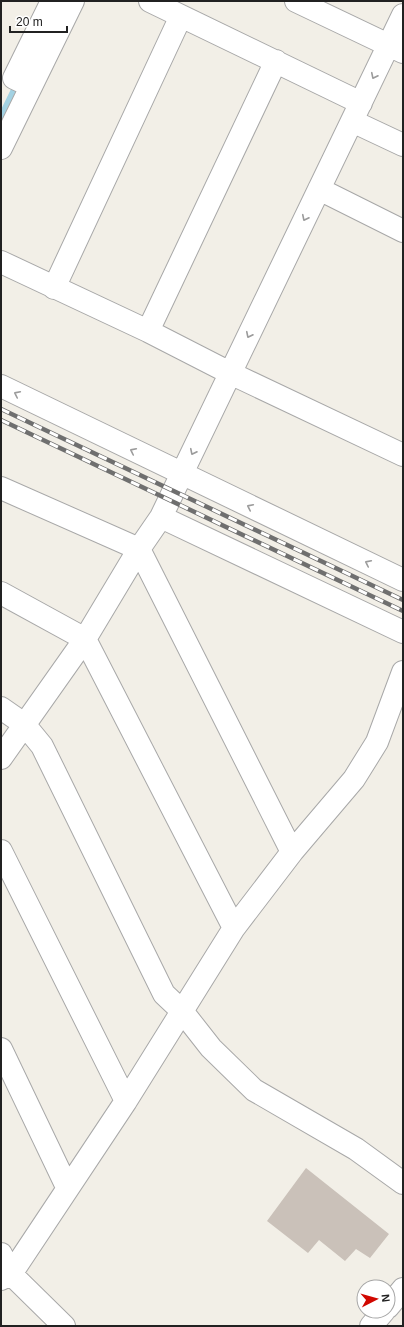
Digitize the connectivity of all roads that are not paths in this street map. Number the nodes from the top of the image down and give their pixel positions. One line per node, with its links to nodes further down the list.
1 (52, 1): 9 (street)
2 (72, 1): 9 (street)
3 (150, 1): 6 (street)
4 (296, 1): 7 (street)
5 (403, 15): 7 (street)
6 (181, 16): 8 (street); 16 (street)
7 (396, 49): 10 (street, one-way to 10)
8 (276, 61): 10 (street); 17 (street)
9 (31, 86): 12 (street)
10 (357, 112): 11 (street); 13 (street)
11 (403, 145)
12 (1, 148)
13 (319, 189): 14 (street); 18 (street, one-way to 18)
14 (403, 231)
15 (1, 262): 16 (street)
16 (54, 288): 17 (street)
17 (148, 331): 18 (street)
18 (230, 374): 20 (street); 21 (street, one-way to 21)
19 (1, 386): 21 (street, one-way to 19)
20 (403, 455)
21 (182, 474): 23 (street); 25 (street, one-way to 21)
22 (1, 488): 24 (street)
23 (161, 517): 24 (street); 27 (street)
24 (139, 549): 28 (street); 34 (street)
25 (403, 580)
26 (1, 593): 28 (street)
27 (403, 632)
28 (85, 639): 31 (street); 35 (street)
29 (403, 672): 34 (street)
30 (1, 708): 31 (street)
31 (24, 724): 32 (street); 36 (street)
32 (1, 758)
33 (1, 851): 38 (street)
34 (292, 852): 35 (street)
35 (234, 928): 36 (street)
36 (182, 1011): 38 (street); 39 (street)
37 (1, 1049): 40 (street)
38 (126, 1101): 40 (street)
39 (403, 1183)
40 (67, 1187): 42 (street)
41 (1, 1254): 42 (street)
42 (6, 1277): 45 (street)
43 (403, 1289): 44 (street)
44 (396, 1297)
45 (64, 1326)

